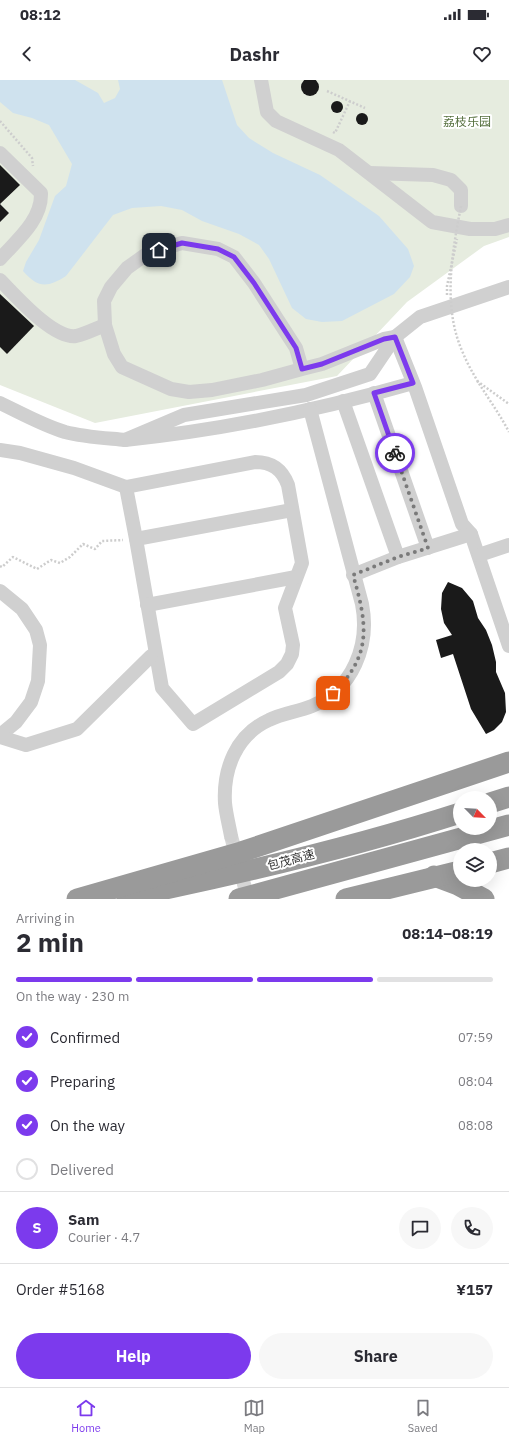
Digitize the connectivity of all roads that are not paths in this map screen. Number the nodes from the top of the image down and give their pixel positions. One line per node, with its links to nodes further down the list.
1 (261, 80): 3 (street)
2 (0, 153): 6 (street)
3 (370, 173): 4 (street); 5 (street)
4 (461, 206)
5 (509, 225)
6 (0, 259)
7 (0, 280): 9 (street)
8 (509, 286): 10 (street)
9 (105, 325): 11 (street); 11 (street)
10 (395, 337): 11 (street); 12 (street); 17 (street)
11 (302, 369)
12 (413, 383): 13 (street); 21 (street)
13 (374, 393): 14 (street); 24 (street)
14 (343, 401): 16 (street); 26 (street)
15 (0, 403): 17 (street)
16 (310, 409): 17 (street); 27 (street)
17 (125, 440)
18 (0, 450): 19 (street)
19 (126, 487): 20 (street); 22 (street)
20 (292, 510): 22 (street); 28 (street)
21 (471, 534): 24 (street); 25 (street)
22 (136, 539): 30 (street)
23 (509, 545): 25 (street)
24 (428, 548): 26 (street)
25 (479, 555): 31 (street)
26 (398, 557): 27 (street)
27 (353, 575): 39 (street)
28 (296, 577): 30 (street); 30 (street)
29 (0, 591): 33 (street)
30 (148, 605)
31 (509, 646)
32 (150, 656): 33 (street)
33 (0, 736)
34 (509, 762): 44 (highway)
35 (509, 797): 36 (highway)
36 (497, 801)
37 (453, 815): 45 (highway, 包茂高速)
38 (509, 825): 46 (highway, 包茂高速)
39 (232, 836)
40 (509, 858): 41 (highway)
41 (497, 861)
42 (453, 872): 43 (highway)
43 (434, 876): 47 (highway); 48 (highway)
44 (76, 899)
45 (119, 899)
46 (239, 899)
47 (346, 899)
48 (484, 899)

